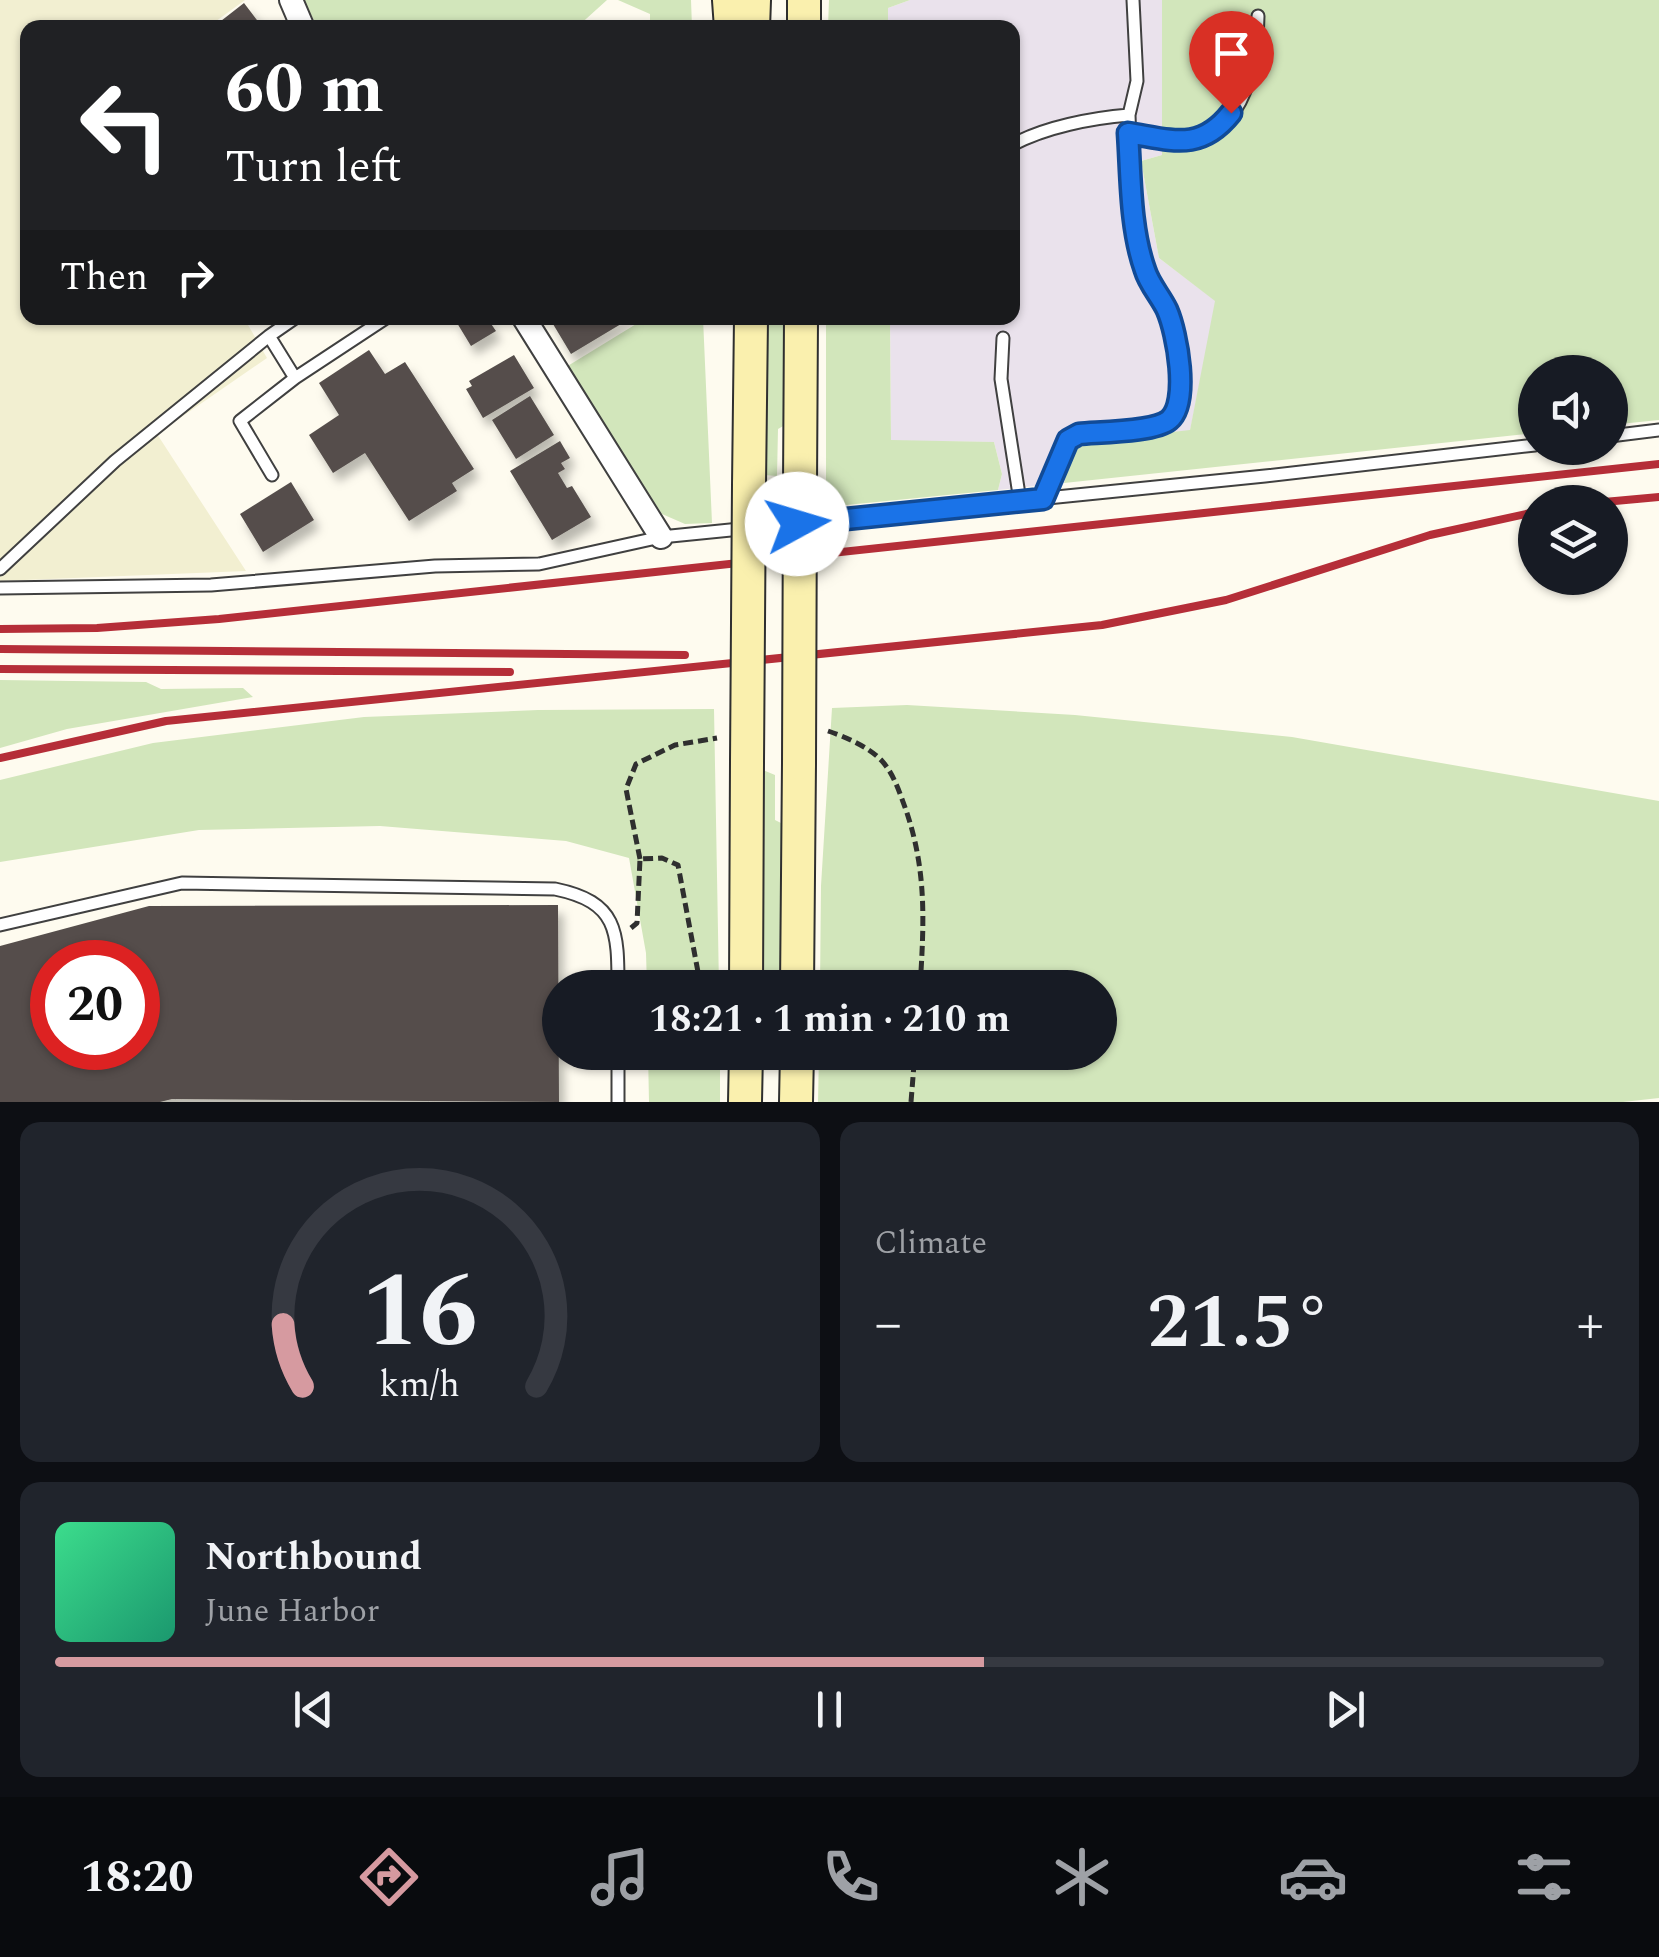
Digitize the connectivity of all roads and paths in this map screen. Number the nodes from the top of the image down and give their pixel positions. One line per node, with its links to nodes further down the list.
1 (1133, 0): 3 (lane)
2 (1258, 16): 4 (lane)
3 (1129, 116): 4 (lane); 5 (lane)
4 (1128, 133): 18 (lane)
5 (1020, 143)
6 (285, 325): 11 (lane)
7 (375, 325): 13 (lane)
8 (528, 325): 20 (street)
9 (751, 325): 28 (main road, bridge)
10 (802, 325): 29 (main road, bridge)
11 (270, 336): 13 (lane); 21 (lane)
12 (1002, 338): 19 (lane)
13 (295, 378): 17 (lane)
14 (1659, 430): 15 (lane)
15 (1628, 434)
16 (1518, 446): 18 (lane)
17 (272, 475)
18 (1043, 499): 19 (lane)
19 (1020, 501): 20 (lane)
20 (661, 537): 22 (lane)
21 (0, 569)
22 (0, 588)
23 (918, 847): 30 (path)
24 (0, 925): 25 (lane)
25 (618, 936): 26 (lane); 27 (path)
26 (618, 970)
27 (698, 970)
28 (746, 970)
29 (797, 970)
30 (921, 970)
31 (618, 1070): 35 (lane)
32 (746, 1070): 36 (main road)
33 (796, 1070): 37 (main road)
34 (913, 1070): 38 (path)
35 (618, 1102)
36 (746, 1102)
37 (796, 1102)
38 (910, 1102)

